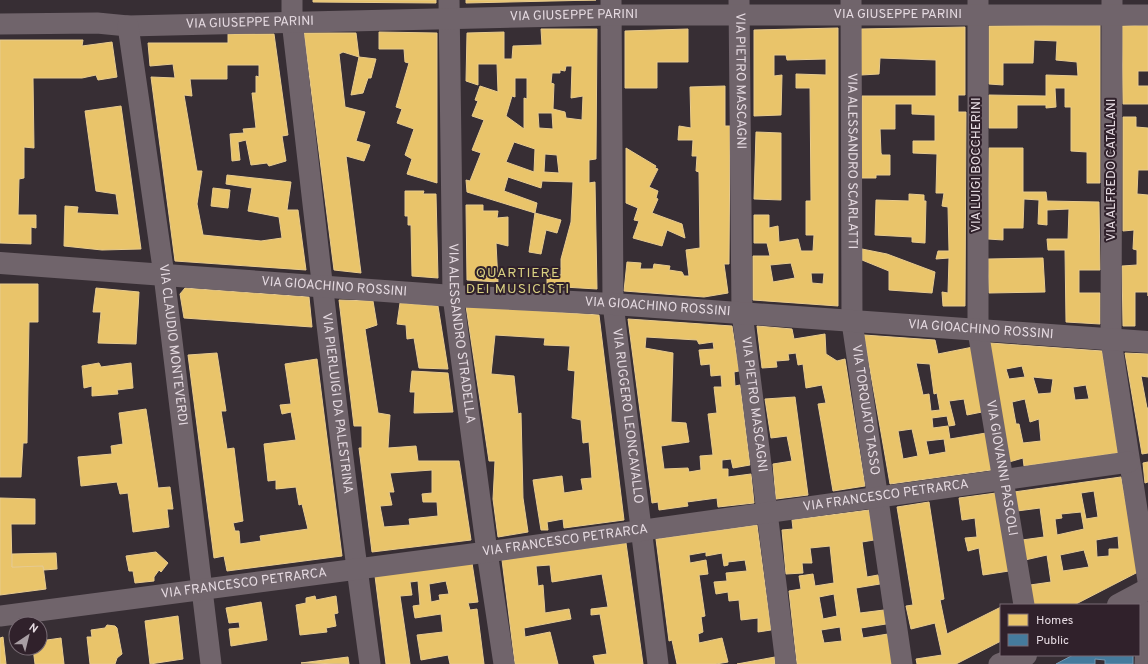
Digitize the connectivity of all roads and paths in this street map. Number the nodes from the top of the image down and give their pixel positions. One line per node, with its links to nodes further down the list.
1 (292, 0): 9 (street, VIA PIERLUIGI DA PALESTRINA)
2 (851, 7): 3 (street, VIA GIUSEPPE PARINI); 5 (street, VIA GIUSEPPE PARINI); 18 (street, VIA ALESSANDRO SCARLATTI)
3 (977, 7): 6 (street, VIA GIUSEPPE PARINI); 19 (street, VIA LUIGI BOCCHERINI)
4 (611, 8): 5 (street, VIA GIUSEPPE PARINI); 7 (street, VIA GIUSEPPE PARINI); 16 (street, VIA RUGGERO LEONCAVALLO)
5 (739, 8): 17 (street, VIA PIETRO MASCAGNI)
6 (1112, 8): 8 (street, VIA GIUSEPPE PARINI); 20 (street, VIA ALFREDO CATALANI)
7 (449, 9): 9 (street, VIA GIUSEPPE PARINI); 15 (street, VIA ALESSANDRO STRADELLA)
8 (1148, 15)
9 (292, 22): 11 (street, VIA GIUSEPPE PARINI); 14 (street, VIA PIERLUIGI DA PALESTRINA)
10 (0, 24): 11 (street, VIA GIUSEPPE PARINI)
11 (128, 26): 13 (street, VIA CLAUDIO MONTEVERDI)
12 (0, 263): 13 (street, VIA GIOACHINO ROSSINI)
13 (164, 275): 14 (street, VIA GIOACHINO ROSSINI); 30 (street, VIA CLAUDIO MONTEVERDI)
14 (322, 286): 15 (street, VIA GIOACHINO ROSSINI); 28 (street, VIA PIERLUIGI DA PALESTRINA)
15 (453, 296): 16 (street, VIA GIOACHINO ROSSINI); 27 (street, VIA ALESSANDRO STRADELLA)
16 (612, 304): 17 (street, VIA GIOACHINO ROSSINI); 26 (street, VIA RUGGERO LEONCAVALLO)
17 (742, 313): 18 (street, VIA GIOACHINO ROSSINI); 25 (street, VIA PIETRO MASCAGNI)
18 (852, 322): 19 (street, VIA GIOACHINO ROSSINI); 24 (street, VIA TORQUATO TASSO)
19 (978, 331): 20 (street, VIA GIOACHINO ROSSINI); 23 (street, VIA GIOVANNI PASCOLI)
20 (1111, 340): 21 (street, VIA GIOACHINO ROSSINI); 22 (street, VIA ALFREDO CATALANI)
21 (1148, 342)
22 (1129, 462): 23 (street, VIA FRANCESCO PETRARCA); 29 (street, VIA ALFREDO CATALANI)
23 (1002, 481): 24 (street, VIA FRANCESCO PETRARCA); 32 (street, VIA GIOVANNI PASCOLI)
24 (879, 498): 25 (street, VIA FRANCESCO PETRARCA); 43 (street, VIA TORQUATO TASSO)
25 (768, 513): 26 (street, VIA FRANCESCO PETRARCA); 42 (street, VIA PIETRO MASCAGNI)
26 (641, 529): 27 (street, VIA FRANCESCO PETRARCA); 41 (street, VIA RUGGERO LEONCAVALLO)
27 (487, 552): 28 (street, VIA FRANCESCO PETRARCA); 40 (street, VIA ALESSANDRO STRADELLA)
28 (356, 568): 30 (street, VIA FRANCESCO PETRARCA); 39 (street, VIA PIERLUIGI DA PALESTRINA)
29 (1148, 581)
30 (202, 589): 35 (street, VIA FRANCESCO PETRARCA); 38 (street, VIA CLAUDIO MONTEVERDI)
31 (1148, 589): 33 (street)
32 (1024, 604)
33 (1120, 604)
34 (1148, 612): 46 (street)
35 (0, 616)
36 (1019, 656): 44 (street)
37 (1025, 656): 45 (street)
38 (211, 664)
39 (370, 664)
40 (504, 664)
41 (658, 664)
42 (786, 664)
43 (902, 664)
44 (999, 664)
45 (1014, 664)
46 (1145, 664)

